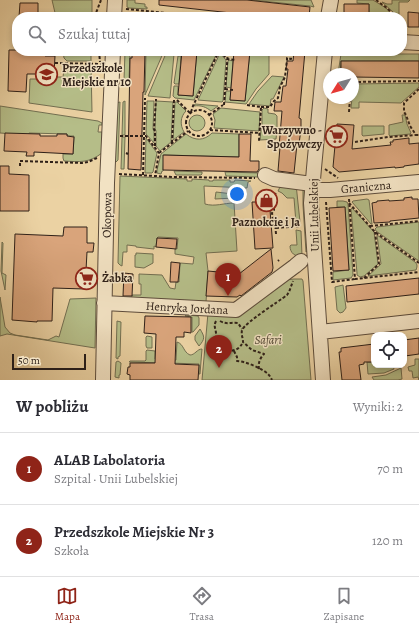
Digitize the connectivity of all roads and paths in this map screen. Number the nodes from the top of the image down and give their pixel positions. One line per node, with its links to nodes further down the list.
1 (101, 0): 5 (path)
2 (331, 0): 7 (street)
3 (376, 0): 8 (path)
4 (118, 9): 6 (path)
5 (96, 12)
6 (151, 12)
7 (329, 12)
8 (391, 12)
9 (407, 42): 10 (street)
10 (419, 43)
11 (99, 56): 22 (path)
12 (113, 56): 74 (street, Okopowa)
13 (218, 56): 33 (path)
14 (224, 56): 18 (path)
15 (227, 56): 18 (path)
16 (291, 56): 32 (path)
17 (325, 56): 58 (street, Unii Lubelskiej)
18 (227, 59): 19 (path); 25 (path)
19 (236, 60)
20 (54, 62): 22 (path)
21 (108, 64): 22 (path)
22 (101, 65)
23 (419, 81): 24 (path)
24 (359, 82)
25 (225, 89): 27 (path); 35 (path)
26 (419, 89): 41 (path)
27 (233, 90)
28 (145, 98): 43 (path)
29 (156, 99): 47 (path)
30 (350, 104): 34 (path)
31 (247, 105): 32 (path)
32 (261, 107): 36 (path)
33 (191, 112): 35 (path); 39 (path); 46 (path)
34 (349, 112)
35 (209, 115): 38 (path)
36 (260, 128): 37 (path); 40 (path)
37 (280, 129)
38 (210, 130): 39 (path); 40 (path)
39 (188, 131): 46 (path)
40 (260, 133): 44 (path)
41 (418, 135): 45 (path)
42 (120, 136): 43 (path)
43 (144, 136): 47 (path); 52 (path)
44 (259, 141)
45 (355, 142)
46 (172, 143): 48 (path)
47 (155, 147): 48 (path)
48 (159, 153): 54 (path)
49 (98, 157): 50 (path)
50 (20, 166)
51 (325, 169): 55 (path)
52 (143, 175): 54 (path); 56 (path)
53 (265, 175): 54 (path); 58 (street, Graniczna)
54 (155, 176)
55 (338, 178)
56 (118, 179)
57 (419, 182): 58 (street, Graniczna)
58 (312, 187): 77 (street, Unii Lubelskiej)
59 (277, 190): 66 (path)
60 (348, 198): 62 (path)
61 (326, 201): 73 (path)
62 (349, 203): 65 (path); 73 (path)
63 (419, 221): 65 (path)
64 (302, 226): 66 (path)
65 (370, 226): 67 (path)
66 (275, 228): 68 (path)
67 (375, 232): 69 (path); 72 (path)
68 (276, 234)
69 (419, 263)
70 (297, 264): 74 (street, Henryka Jordana); 78 (path)
71 (419, 272): 72 (path)
72 (364, 278): 73 (path)
73 (355, 279)
74 (104, 303): 81 (street, Okopowa)
75 (218, 318): 79 (path)
76 (419, 321): 77 (street)
77 (320, 332): 83 (street, Unii Lubelskiej)
78 (243, 342): 79 (path); 80 (path)
79 (234, 351): 80 (path)
80 (259, 369): 82 (path)
81 (103, 380)
82 (272, 380)
83 (323, 380)

